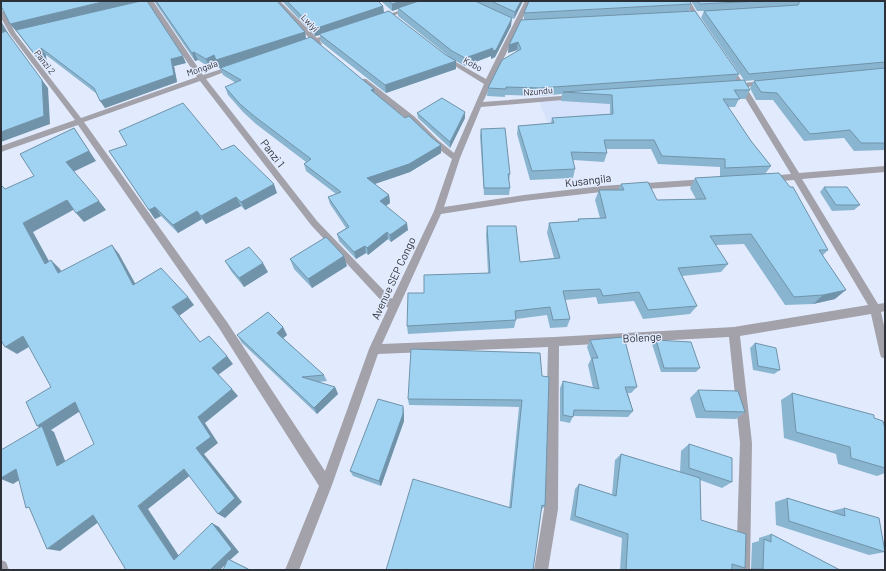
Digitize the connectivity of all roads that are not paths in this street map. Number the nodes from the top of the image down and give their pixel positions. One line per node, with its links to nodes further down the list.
1 (277, 1): 16 (street, Lwiyi)
2 (433, 1): 7 (street)
3 (528, 1): 24 (street, Avenue SEP Congo)
4 (686, 1): 9 (street)
5 (148, 3): 23 (street, Panzi 1)
6 (1, 12): 15 (street, Panzi 2)
7 (388, 13): 10 (street); 11 (street)
8 (687, 16): 9 (street)
9 (698, 16): 12 (street)
10 (377, 20)
11 (397, 20)
12 (703, 29)
13 (342, 31): 16 (street)
14 (20, 33): 15 (street)
15 (10, 35): 30 (street, Panzi 2)
16 (314, 41): 17 (street); 18 (street, Lwiyi)
17 (292, 48)
18 (326, 50)
19 (438, 52): 24 (street, Kobo)
20 (725, 60): 26 (street)
21 (239, 65): 23 (street, Mongala)
22 (355, 74): 32 (street)
23 (201, 78): 30 (street, Mongala); 38 (street, Panzi 1)
24 (488, 83): 29 (street, Avenue SEP Congo)
25 (772, 83): 26 (street)
26 (742, 85): 27 (street); 34 (street)
27 (727, 86)
28 (582, 97): 29 (street, Nzundu)
29 (479, 105): 32 (street, Avenue SEP Congo)
30 (79, 122): 31 (street, Mongala); 44 (street, Panzi 2)
31 (1, 149)
32 (456, 158): 37 (street, Avenue SEP Congo)
33 (885, 169): 34 (street)
34 (796, 177): 35 (street); 39 (street)
35 (757, 180)
36 (718, 182): 37 (street, Kusangila)
37 (438, 211): 38 (street, Avenue SEP Congo)
38 (393, 307): 42 (street, Avenue SEP Congo)
39 (880, 308): 40 (street, Bolenge); 43 (street)
40 (734, 332): 41 (street, Bolenge); 49 (street)
41 (554, 342): 42 (street, Bolenge); 48 (street)
42 (374, 349): 44 (street, Avenue SEP Congo)
43 (885, 354)
44 (326, 485): 47 (street, Avenue SEP Congo)
45 (1, 566): 46 (street)
46 (2, 570)
47 (292, 570)
48 (541, 570)
49 (743, 570)

